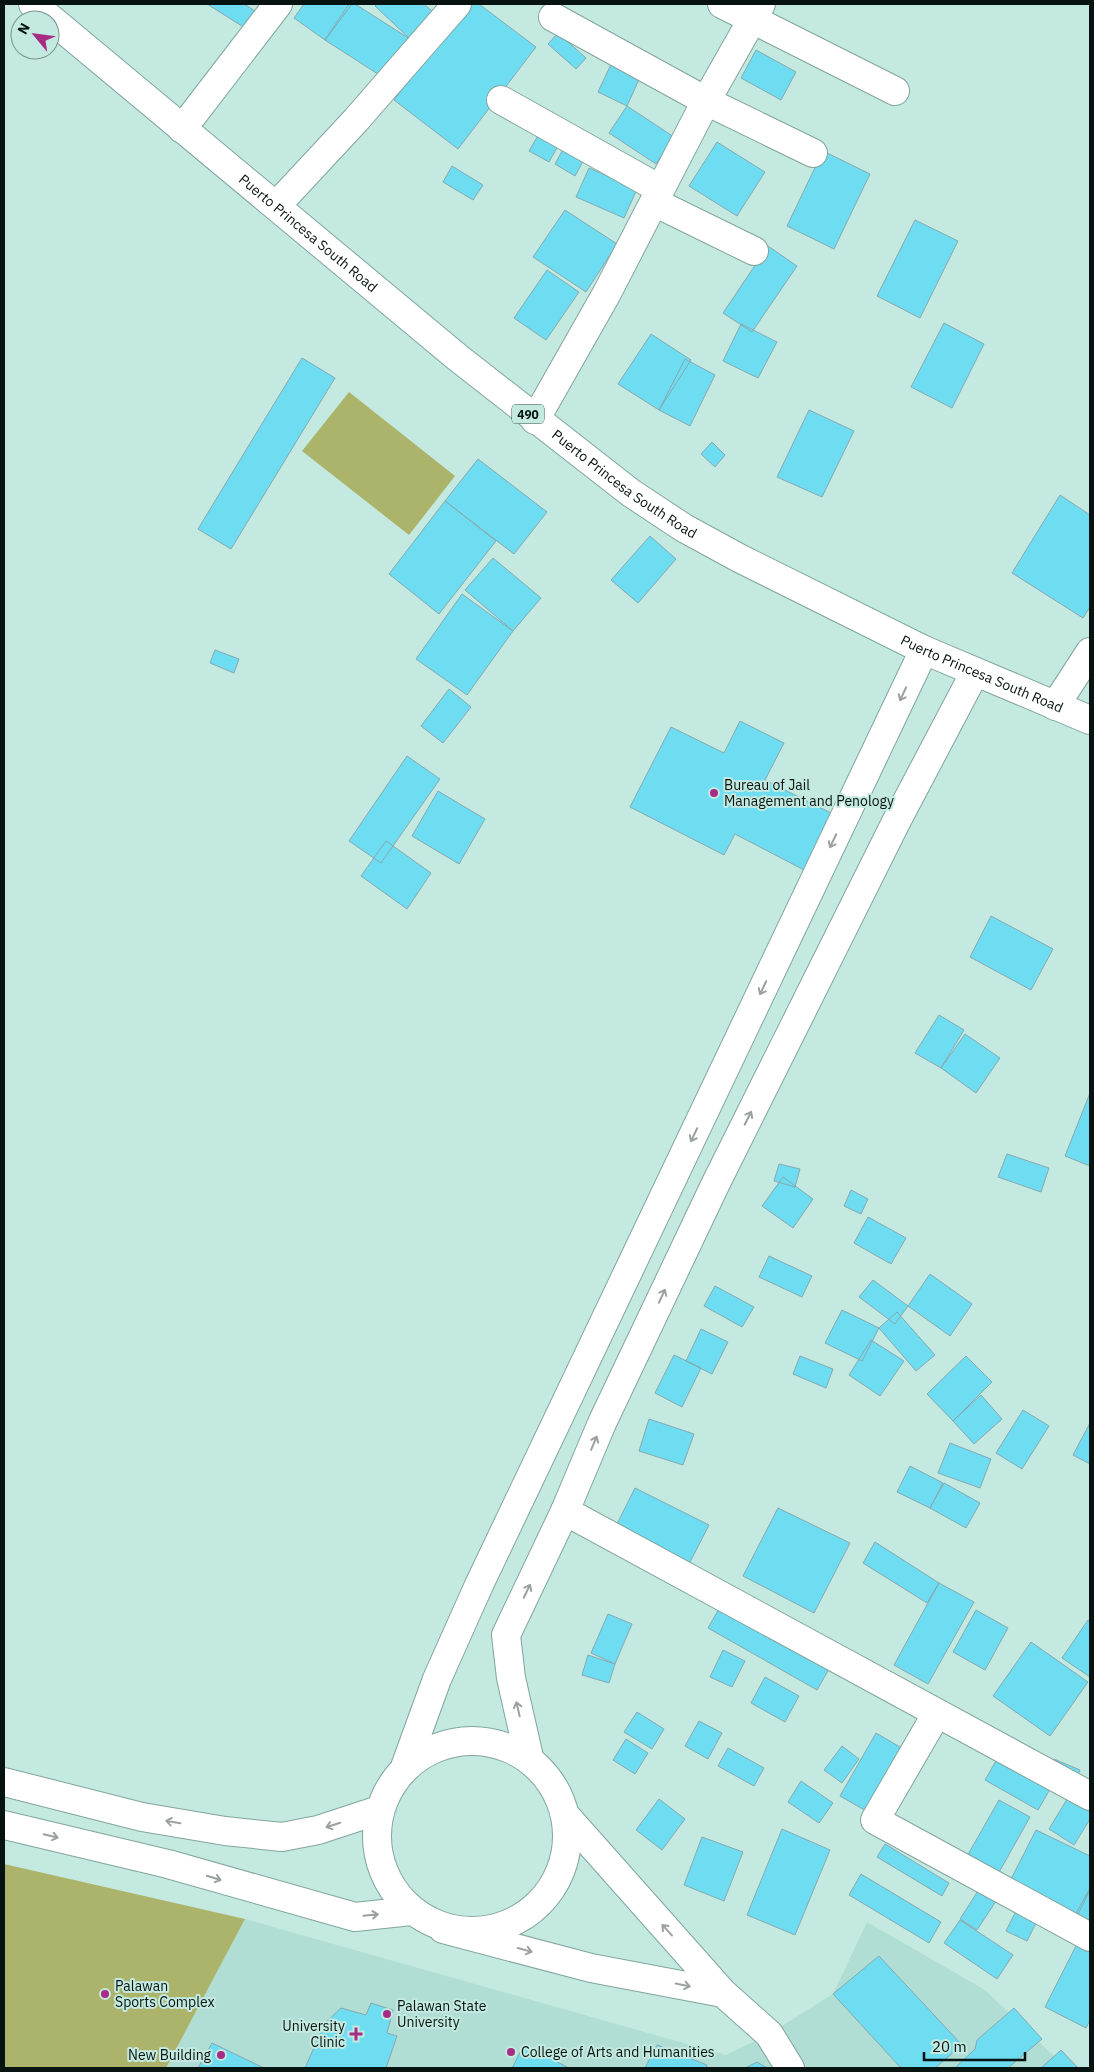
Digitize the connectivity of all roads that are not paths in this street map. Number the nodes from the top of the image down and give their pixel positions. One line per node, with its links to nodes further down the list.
1 (32, 4): 10 (street, Puerto Princesa South Road / 490)
2 (278, 4): 10 (street)
3 (457, 4): 13 (street)
4 (722, 4): 5 (street)
5 (756, 12): 7 (street); 9 (street)
6 (553, 17): 9 (street)
7 (895, 92)
8 (501, 100): 12 (street)
9 (706, 102): 11 (street); 12 (street)
10 (182, 129): 13 (street, Puerto Princesa South Road / 490)
11 (813, 153)
12 (657, 196): 14 (street); 15 (street)
13 (276, 206): 15 (street, Puerto Princesa South Road / 490)
14 (754, 251)
15 (535, 420): 16 (street, Puerto Princesa South Road / 490)
16 (924, 650): 18 (street, Puerto Princesa South Road / 490); 24 (street, one-way to 24)
17 (1090, 652): 19 (street)
18 (975, 672): 19 (street, Puerto Princesa South Road / 490); 21 (street, one-way to 18)
19 (1055, 706): 20 (street, Puerto Princesa South Road / 490)
20 (1090, 720)
21 (565, 1511): 22 (street); 23 (street, one-way to 21)
22 (937, 1713): 26 (street); 32 (street)
23 (529, 1757): 24 (street); 28 (street)
24 (405, 1767): 27 (street)
25 (4, 1782): 27 (street, one-way to 25)
26 (1090, 1796)
27 (379, 1810): 30 (street)
28 (566, 1816): 31 (street); 33 (street, one-way to 28)
29 (4, 1825): 30 (street, one-way to 30)
30 (411, 1911): 31 (street)
31 (444, 1929): 33 (street, one-way to 33)
32 (1090, 1937)
33 (723, 1993): 34 (street)
34 (790, 2068)

